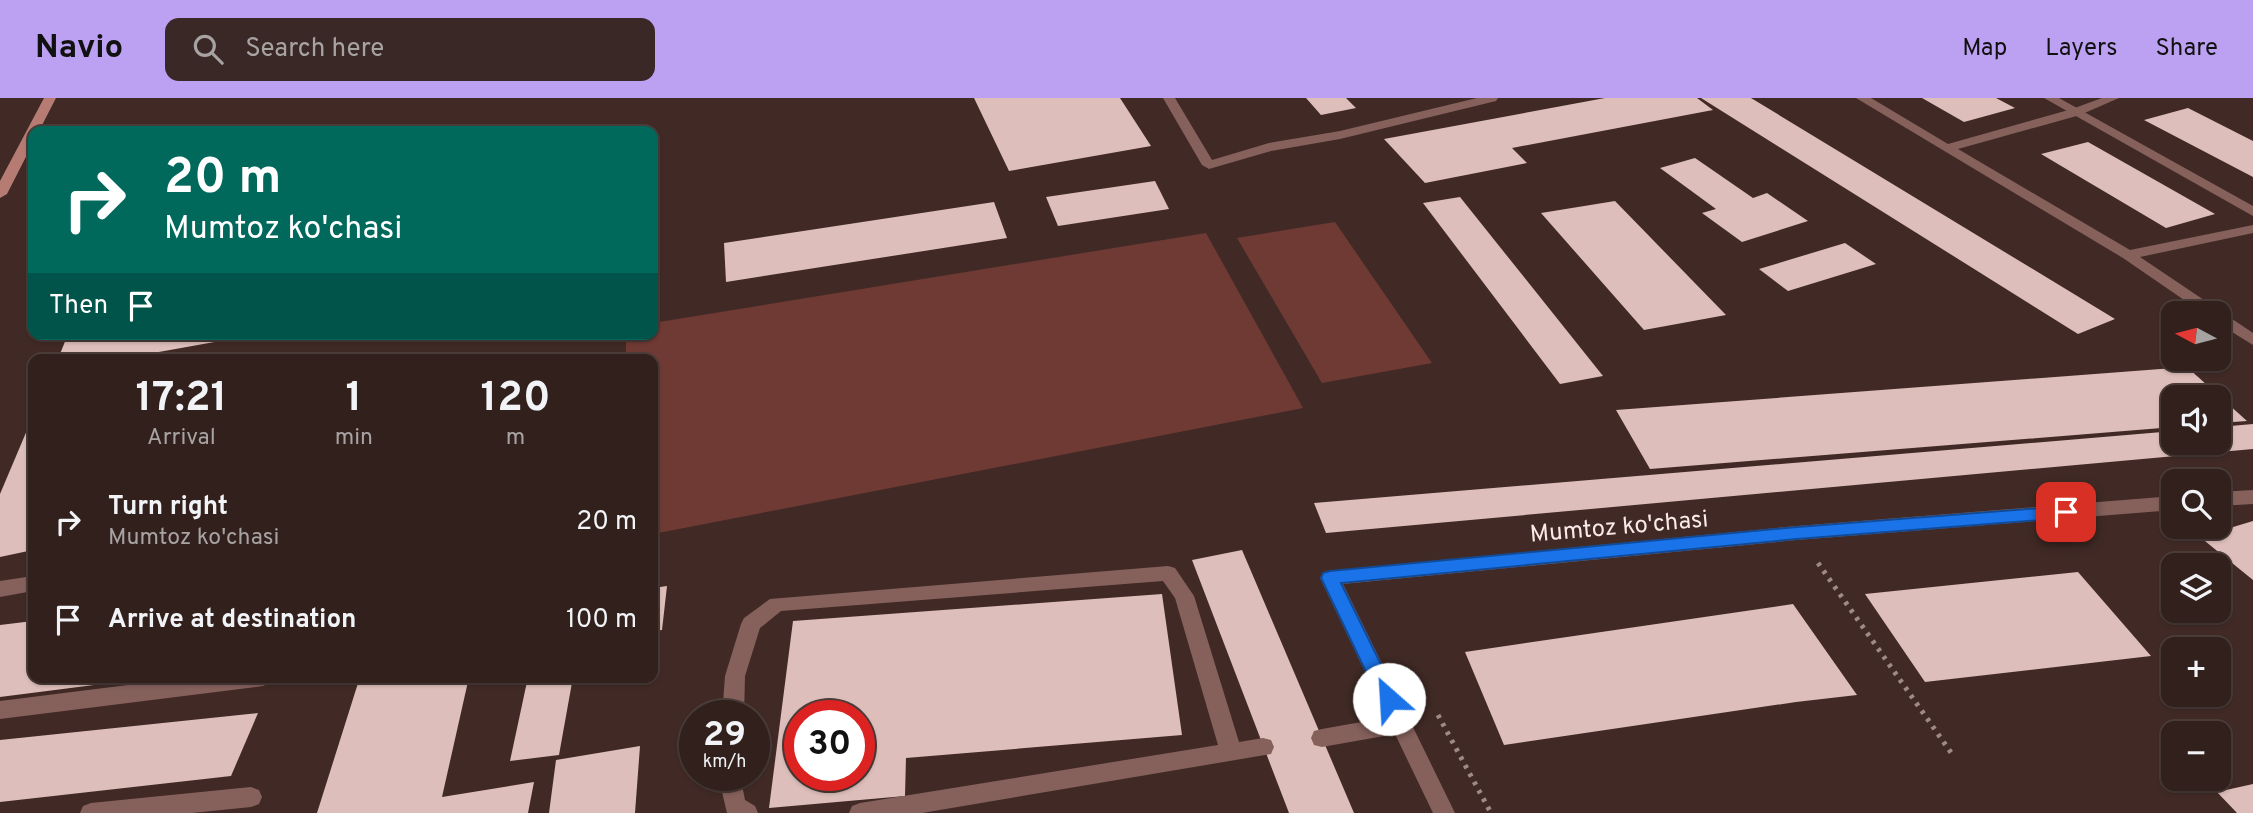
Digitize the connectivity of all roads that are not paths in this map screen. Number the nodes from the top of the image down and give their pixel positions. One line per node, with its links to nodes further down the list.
1 (50, 98): 8 (main road)
2 (1169, 98): 3 (street)
3 (1492, 98)
4 (1862, 98): 10 (street)
5 (2050, 98): 7 (street)
6 (2113, 98): 7 (street)
7 (2076, 112): 10 (street); 12 (street)
8 (35, 126)
9 (28, 140): 11 (main road)
10 (1947, 148): 14 (street)
11 (0, 194)
12 (2253, 212)
13 (2253, 229): 14 (street)
14 (2128, 255): 15 (street)
15 (2195, 301)
16 (2231, 325): 17 (street)
17 (2253, 340)
18 (2253, 497): 19 (street)
19 (2231, 498)
20 (2161, 504): 26 (street, Mumtoz ko'chasi)
21 (28, 585): 22 (street)
22 (0, 589)
23 (216, 683): 25 (street)
24 (734, 700): 29 (street)
25 (0, 710)
26 (1401, 724): 27 (street); 35 (street, Mumtoz ko'chasi)
27 (1322, 738)
28 (1264, 747): 29 (street)
29 (1231, 752): 34 (street)
30 (732, 791): 33 (street)
31 (251, 797): 32 (street)
32 (91, 813)
33 (747, 813)
34 (860, 813)
35 (1444, 813)

